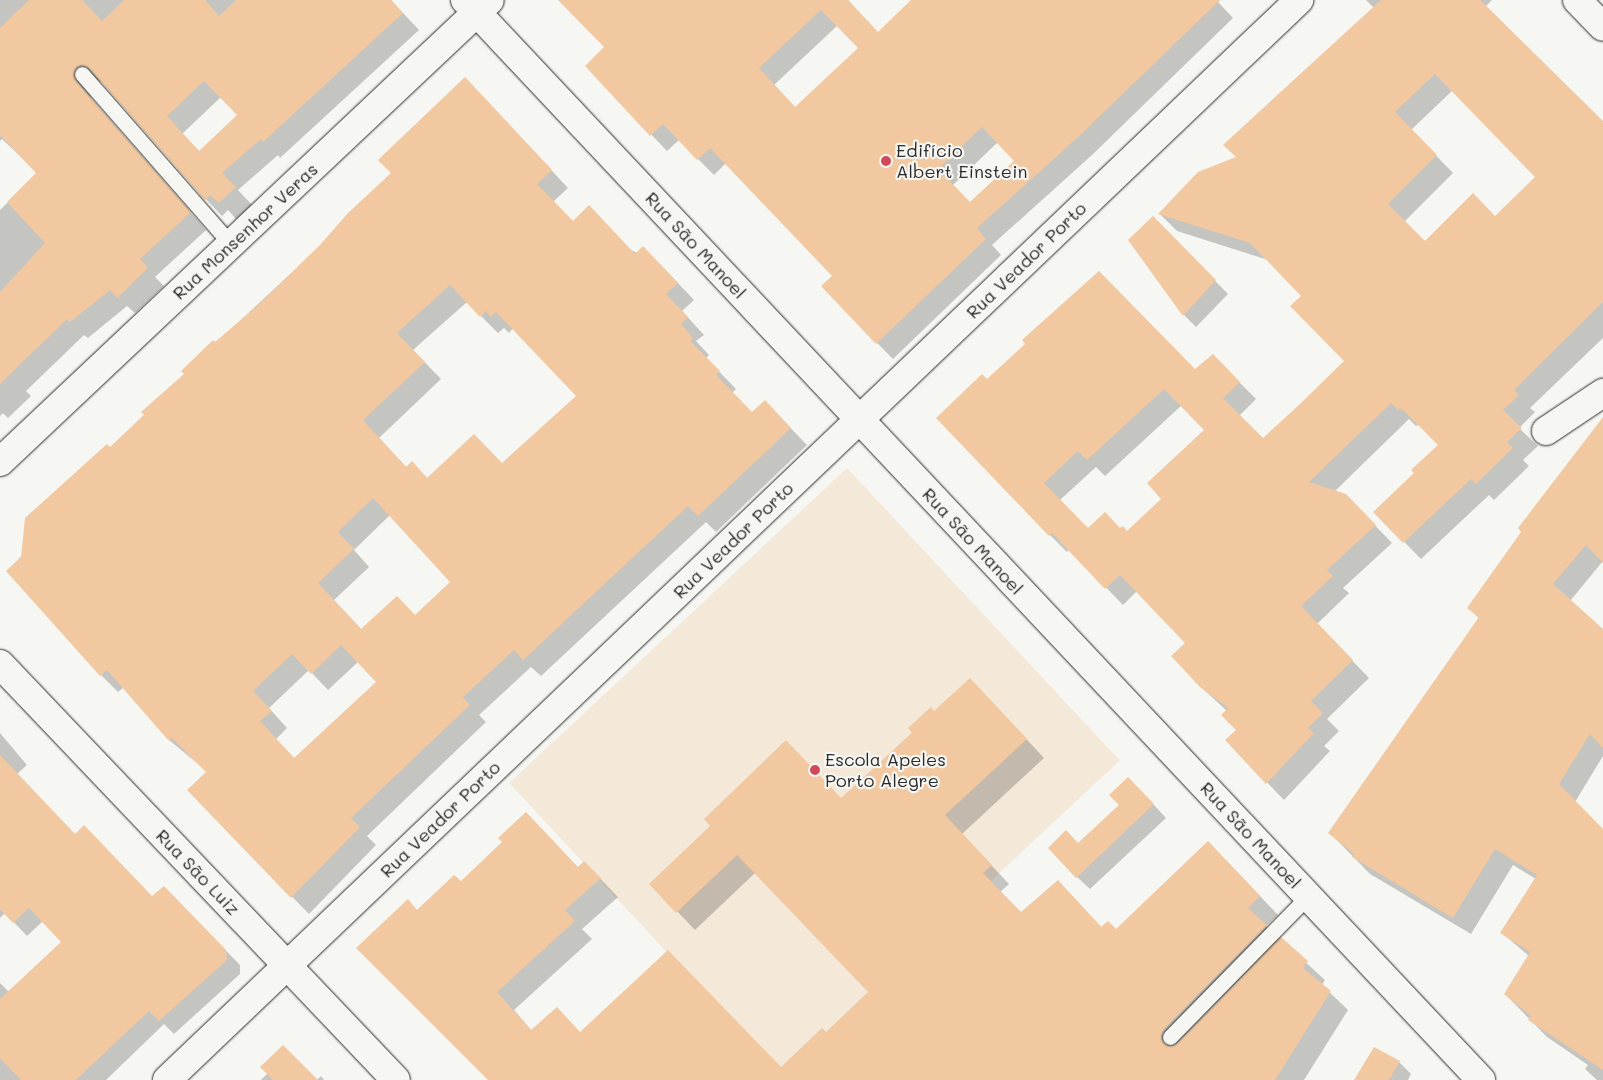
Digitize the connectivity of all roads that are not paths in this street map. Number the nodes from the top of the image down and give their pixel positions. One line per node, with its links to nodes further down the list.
1 (1299, 0): 8 (street, Rua Veador Porto)
2 (1578, 0): 4 (street)
3 (477, 4): 6 (street, Rua Monsenhor Veras); 8 (street, Rua São Manoel)
4 (1603, 27)
5 (82, 74): 6 (lane)
6 (231, 244): 10 (street, Rua Monsenhor Veras)
7 (1603, 393): 9 (street)
8 (859, 420): 12 (street, Rua São Manoel); 13 (street, Rua Veador Porto)
9 (1546, 432)
10 (0, 462)
11 (0, 664): 13 (street, Rua São Luiz)
12 (1308, 896): 14 (lane); 17 (street, Rua São Manoel)
13 (287, 965): 15 (street, Rua Veador Porto); 16 (street, Rua São Luiz)
14 (1170, 1037)
15 (167, 1080)
16 (396, 1080)
17 (1482, 1080)

